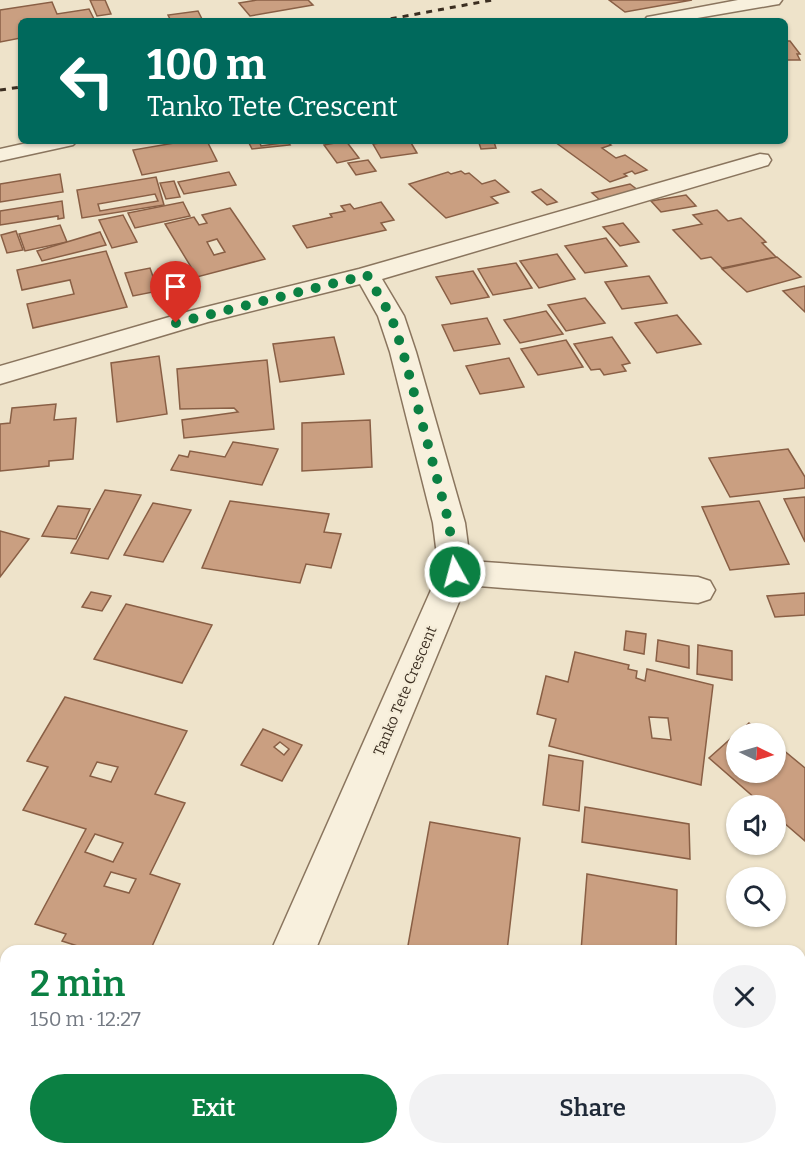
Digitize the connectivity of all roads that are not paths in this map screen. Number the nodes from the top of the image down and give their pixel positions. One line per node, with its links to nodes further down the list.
1 (773, 0): 2 (street)
2 (668, 18)
3 (51, 144): 4 (street)
4 (0, 154)
5 (760, 160): 6 (street)
6 (367, 275): 7 (street); 8 (street)
7 (0, 375)
8 (455, 572): 9 (street); 10 (street, Tanko Tete Crescent)
9 (698, 590)
10 (295, 945)

